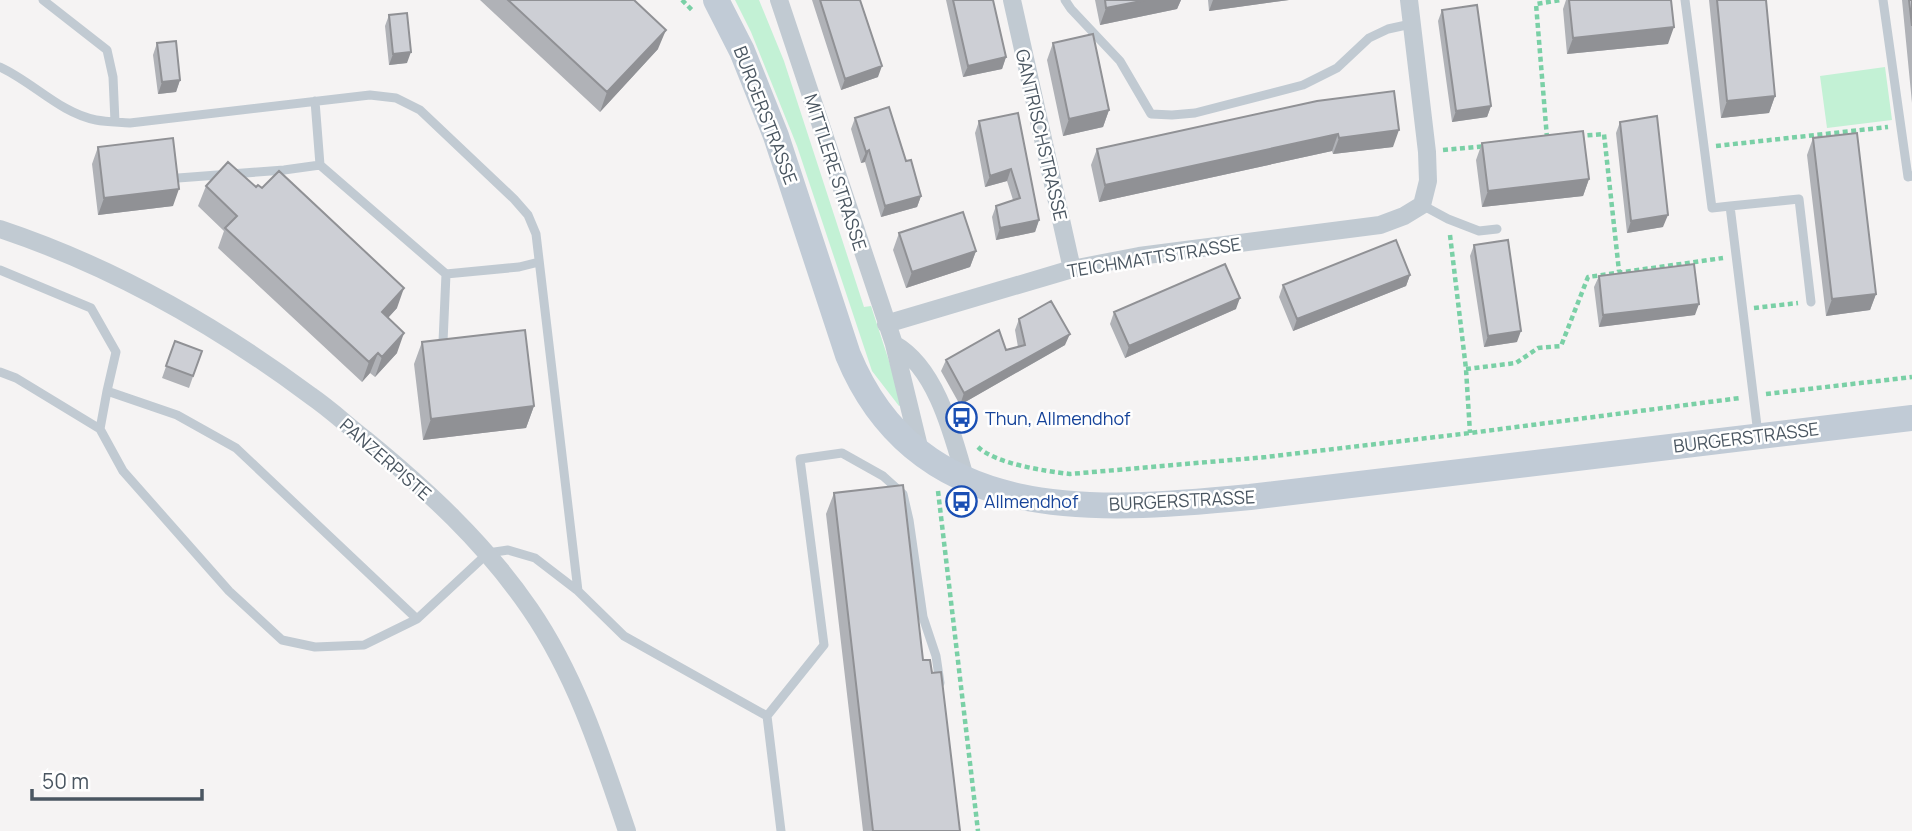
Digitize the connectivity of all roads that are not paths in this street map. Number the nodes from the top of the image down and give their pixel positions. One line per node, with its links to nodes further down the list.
1 (43, 0): 12 (lane)
2 (716, 0): 33 (main road, BURGERSTRASSE)
3 (779, 0): 25 (street, MITTLERE STRASSE)
4 (1012, 0): 21 (street, GANTRISCHSTRASSE)
5 (1065, 0): 9 (lane)
6 (1409, 0): 9 (street)
7 (1685, 0): 17 (lane)
8 (1883, 0): 14 (lane)
9 (1411, 24): 16 (street)
10 (0, 67): 12 (lane)
11 (315, 102): 12 (lane); 13 (lane); 20 (lane)
12 (115, 122)
13 (320, 165): 15 (lane); 23 (lane)
14 (1912, 176)
15 (178, 178)
16 (1422, 205): 19 (lane); 21 (street, TEICHMATTSTRASSE)
17 (1730, 206): 24 (lane); 32 (lane)
18 (0, 229): 35 (street, PANZERPISTE)
19 (1497, 229)
20 (539, 262): 23 (lane); 36 (lane)
21 (1072, 269): 25 (street, TEICHMATTSTRASSE)
22 (0, 270): 29 (lane)
23 (446, 274): 26 (lane)
24 (1811, 302)
25 (887, 324): 27 (street, MITTLERE STRASSE)
26 (443, 342)
27 (894, 344): 33 (street, MITTLERE STRASSE); 34 (street, MITTLERE STRASSE)
28 (0, 372): 31 (lane)
29 (107, 391): 31 (lane); 37 (lane)
30 (1912, 418): 32 (main road, BURGERSTRASSE)
31 (100, 429): 37 (lane)
32 (1759, 435): 34 (main road, BURGERSTRASSE)
33 (922, 455): 34 (main road, BURGERSTRASSE)
34 (967, 481)
35 (488, 553): 36 (lane); 37 (lane); 40 (street, PANZERPISTE)
36 (578, 592): 39 (lane)
37 (417, 619)
38 (941, 696): 39 (lane)
39 (767, 716): 41 (lane)
40 (627, 831)
41 (781, 831)

